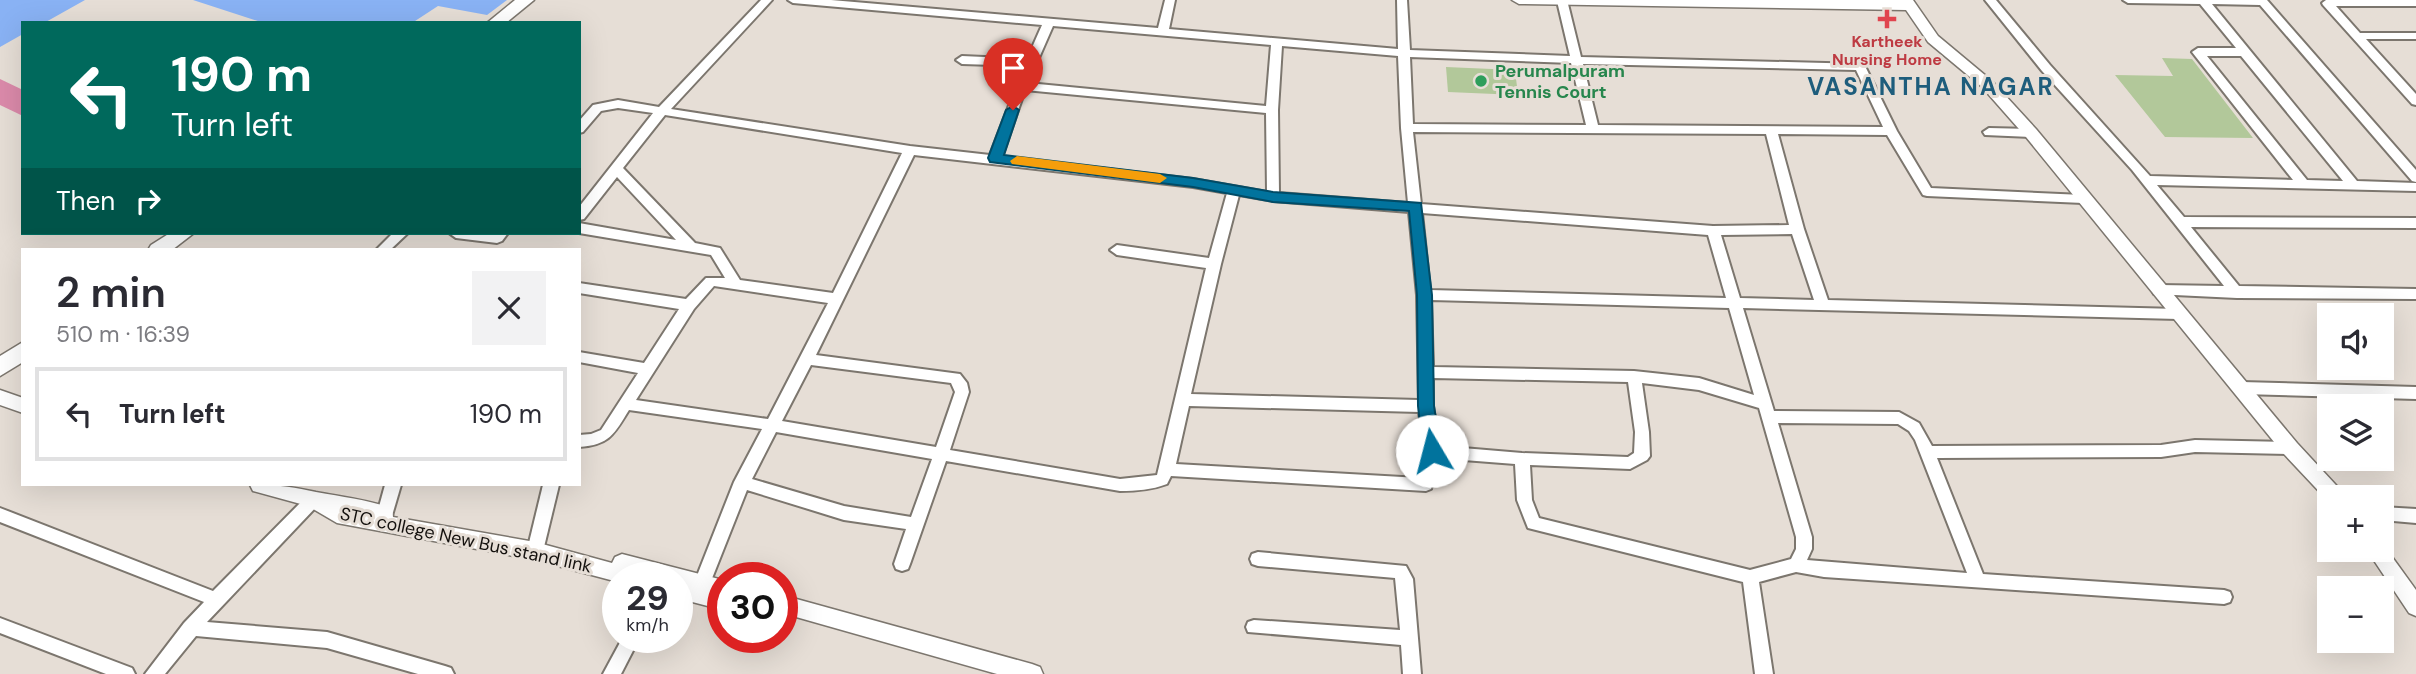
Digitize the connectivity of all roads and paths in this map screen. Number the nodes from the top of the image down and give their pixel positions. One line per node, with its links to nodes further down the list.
1 (526, 0): 18 (main road)
2 (538, 0): 19 (main road)
3 (767, 0): 33 (street)
4 (793, 0): 16 (street)
5 (1170, 0): 21 (street)
6 (1402, 0): 26 (street)
7 (1519, 0): 11 (street)
8 (1711, 0): 15 (street)
9 (1990, 0): 45 (street)
10 (2128, 0): 12 (street)
11 (1562, 1): 14 (street); 28 (street)
12 (2203, 1): 13 (street); 25 (street)
13 (2262, 1): 44 (street)
14 (1652, 2): 15 (street)
15 (1908, 3): 40 (street)
16 (883, 4): 20 (street)
17 (2416, 4): 22 (street)
18 (498, 21)
19 (511, 21)
20 (1049, 22): 21 (street); 29 (street)
21 (1163, 32): 24 (street)
22 (2357, 36): 23 (street); 31 (street)
23 (2416, 36)
24 (1277, 42): 26 (street); 32 (street)
25 (2245, 52): 46 (street); 47 (street)
26 (1403, 53): 28 (street); 35 (street)
27 (962, 60): 29 (street)
28 (1578, 60): 36 (street); 37 (street)
29 (1031, 64): 30 (street)
30 (1021, 86): 32 (street); 42 (street)
31 (2416, 101)
32 (1272, 110): 50 (street)
33 (661, 112): 34 (street); 41 (street); 43 (street)
34 (581, 127)
35 (1407, 128): 36 (street); 52 (street)
36 (1593, 129): 38 (street)
37 (1891, 131): 38 (street); 51 (street)
38 (1771, 132): 57 (street)
39 (1989, 132): 40 (street)
40 (2031, 133): 51 (street)
41 (910, 150): 42 (street); 76 (street)
42 (995, 158): 49 (street)
43 (617, 169): 53 (street); 64 (street)
44 (2416, 178)
45 (2147, 180): 46 (street); 54 (street)
46 (2303, 184): 47 (street)
47 (2353, 186): 48 (street)
48 (2416, 187)
49 (1234, 191): 50 (street); 69 (street)
50 (1273, 197): 52 (street)
51 (2083, 199): 72 (street)
52 (1416, 206): 58 (street); 75 (street)
53 (581, 214)
54 (2180, 222): 55 (street); 73 (street)
55 (2416, 223)
56 (581, 228): 64 (street)
57 (1797, 229): 58 (street); 79 (street)
58 (1713, 231): 77 (street)
59 (181, 235): 65 (main road)
60 (194, 235): 66 (main road)
61 (399, 235): 67 (street)
62 (472, 235): 63 (street)
63 (499, 235)
64 (691, 247): 70 (street)
65 (161, 248)
66 (175, 248)
67 (384, 248)
68 (1117, 250): 69 (street)
69 (1214, 264): 93 (street)
70 (734, 282): 76 (street); 78 (street)
71 (581, 288): 78 (street)
72 (2159, 290): 73 (street); 80 (street)
73 (2237, 293): 74 (street)
74 (2416, 294)
75 (1424, 295): 77 (street); 87 (street)
76 (838, 299): 83 (street)
77 (1733, 303): 79 (street); 97 (street)
78 (689, 305): 86 (street)
79 (1824, 306): 80 (street)
80 (2178, 314): 90 (street)
81 (21, 352): 85 (main road)
82 (581, 357): 86 (street)
83 (808, 359): 98 (street); 103 (street)
84 (21, 364): 89 (main road)
85 (0, 368)
86 (649, 369): 94 (street)
87 (1426, 372): 88 (street); 96 (street)
88 (1634, 377): 97 (street); 104 (street)
89 (0, 380)
90 (2242, 388): 91 (street); 100 (street)
91 (2416, 393)
92 (0, 397): 95 (street)
93 (1183, 400): 96 (street); 105 (street)
94 (625, 404): 98 (street); 99 (street)
95 (21, 405)
96 (1426, 406): 101 (street)
97 (1767, 411): 102 (street); 122 (street)
98 (772, 425): 103 (street); 106 (street)
99 (581, 441)
100 (2290, 448): 102 (street); 107 (street)
101 (1432, 451): 104 (street); 105 (street)
102 (1927, 452): 125 (street)
103 (941, 455): 105 (street); 116 (street)
104 (1522, 459): 124 (street)
105 (1167, 470)
106 (742, 482): 116 (street); 128 (street)
107 (2325, 485)
108 (264, 486): 111 (street, STC college New Bus stand link)
109 (393, 486): 112 (street)
110 (551, 486): 117 (street)
111 (314, 499): 112 (street); 117 (street, STC college New Bus stand link); 132 (street)
112 (385, 514): 117 (street)
113 (0, 515): 132 (street)
114 (2394, 515): 115 (street)
115 (2416, 516)
116 (915, 524): 121 (street)
117 (536, 547): 119 (street); 123 (street, STC college New Bus stand link)
118 (1258, 559): 139 (street)
119 (604, 562)
120 (2385, 562): 133 (street)
121 (902, 564)
122 (1796, 565): 124 (street); 125 (street)
123 (602, 568)
124 (1750, 577): 148 (street)
125 (1978, 581): 131 (street)
126 (693, 586): 128 (street)
127 (693, 590): 128 (street)
128 (700, 590): 129 (street); 130 (street)
129 (707, 590)
130 (707, 593)
131 (2224, 597)
132 (216, 599): 138 (street)
133 (2416, 607)
134 (798, 608): 146 (street)
135 (798, 620): 145 (street)
136 (0, 625): 141 (street)
137 (1254, 627): 139 (street)
138 (190, 628): 142 (street); 143 (street)
139 (1409, 638): 147 (street)
140 (623, 653): 144 (street)
141 (126, 674)
142 (154, 674)
143 (444, 674)
144 (612, 674)
145 (991, 674)
146 (1032, 674)
147 (1412, 674)
148 (1764, 674)

